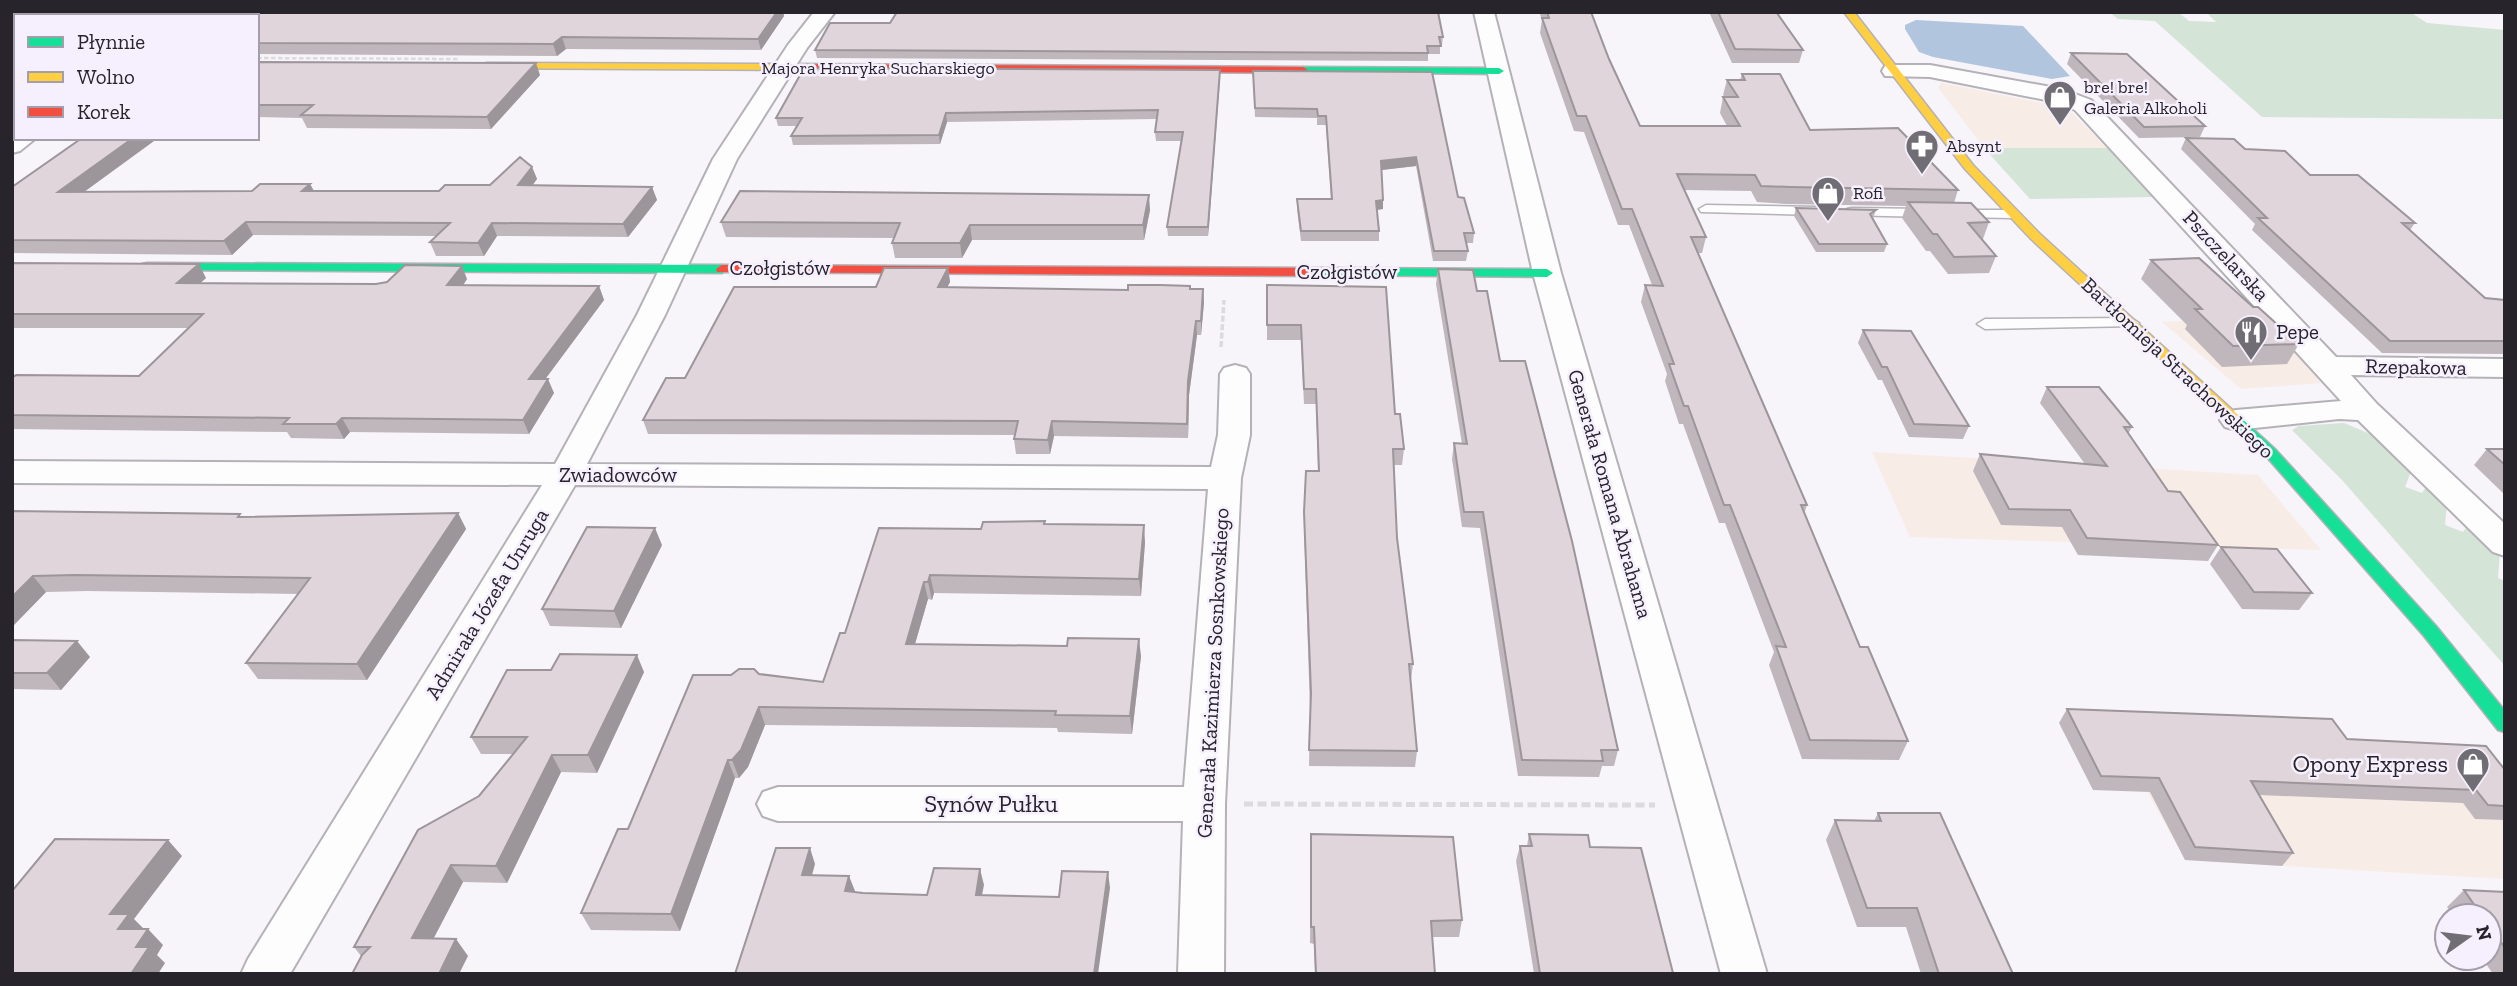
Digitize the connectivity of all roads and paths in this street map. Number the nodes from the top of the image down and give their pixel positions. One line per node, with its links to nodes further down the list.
1 (825, 12): 5 (street, Admirała Józefa Unruga)
2 (1483, 12): 6 (street, Generała Romana Abrahama)
3 (1849, 12): 7 (street, Bartłomieja Strachowskiego)
4 (473, 65): 5 (street, Majora Henryka Sucharskiego)
5 (783, 68): 6 (street, Majora Henryka Sucharskiego); 11 (street, Admirała Józefa Unruga)
6 (1499, 71): 13 (street, Generała Romana Abrahama)
7 (1893, 71): 9 (street, Bartłomieja Strachowskiego); 17 (street, Pszczelarska)
8 (1706, 209): 9 (lane)
9 (2013, 214): 14 (street, Bartłomieja Strachowskiego)
10 (127, 267): 11 (street, Czołgistów)
11 (672, 267): 12 (street, Czołgistów); 22 (street, Admirała Józefa Unruga)
12 (1225, 271): 13 (street, Czołgistów); 16 (path)
13 (1547, 273): 28 (street, Generała Romana Abrahama)
14 (2131, 323): 15 (lane); 20 (street, Bartłomieja Strachowskiego)
15 (1984, 324)
16 (1228, 365): 23 (street, Generała Kazimierza Sosnkowskiego)
17 (2327, 366): 18 (street, Rzepakowa); 19 (street, Pszczelarska)
18 (2505, 369)
19 (2366, 411): 20 (street); 24 (street, Pszczelarska)
20 (2236, 420): 25 (street, Bartłomieja Strachowskiego)
21 (12, 472): 22 (street, Zwiadowców)
22 (565, 475): 23 (street, Zwiadowców); 29 (street, Admirała Józefa Unruga)
23 (1224, 478): 27 (street, Generała Kazimierza Sosnkowskiego)
24 (2505, 544)
25 (2505, 725)
26 (778, 804): 27 (street, Synów Pułku)
27 (1204, 804): 28 (path); 30 (street, Generała Kazimierza Sosnkowskiego)
28 (1697, 805): 31 (street, Generała Romana Abrahama)
29 (264, 974)
30 (1201, 974)
31 (1744, 974)

